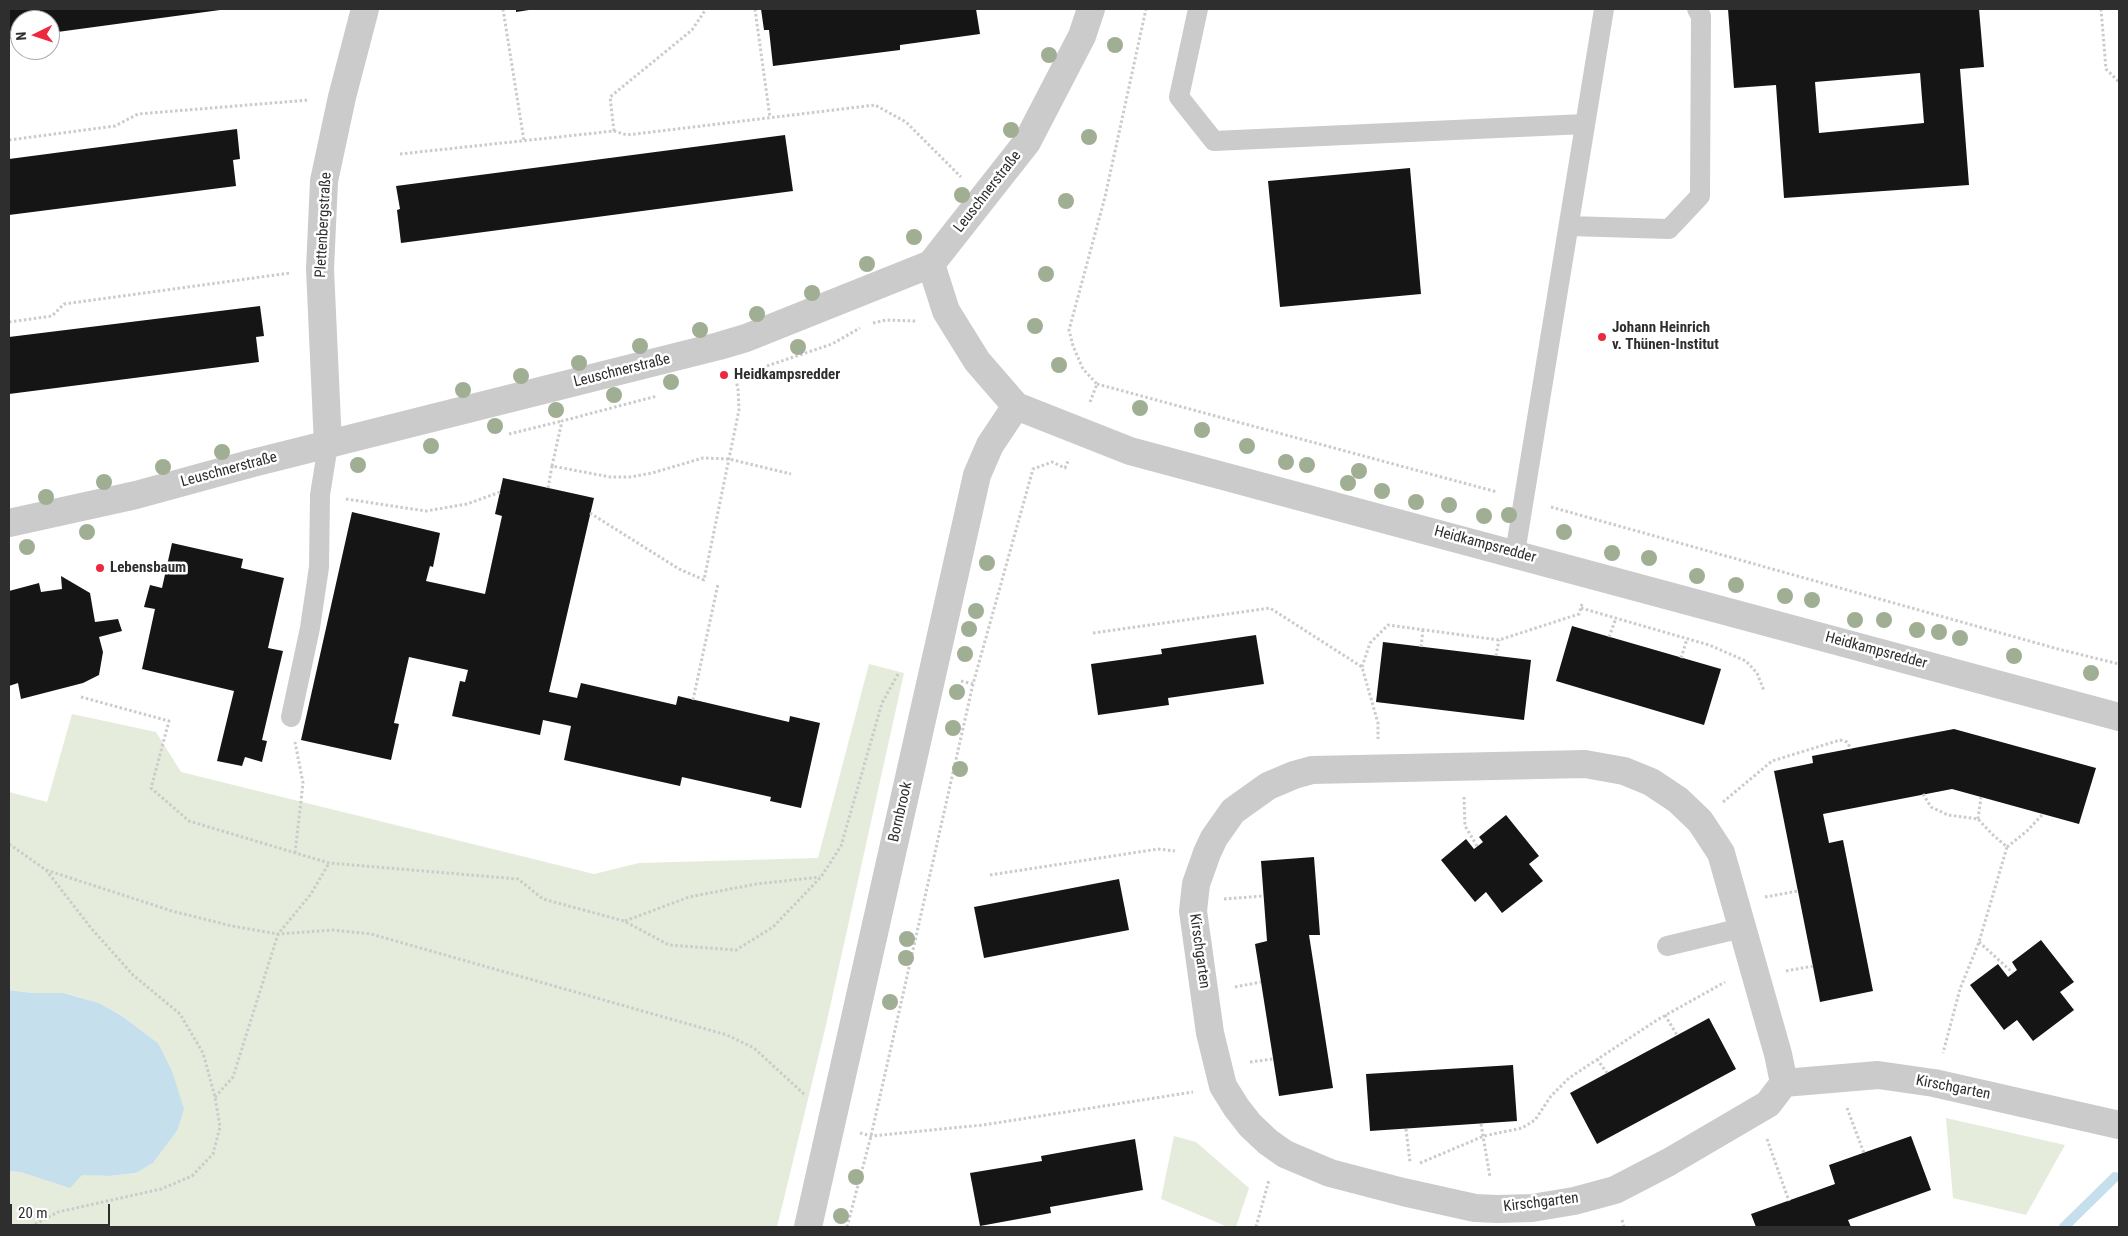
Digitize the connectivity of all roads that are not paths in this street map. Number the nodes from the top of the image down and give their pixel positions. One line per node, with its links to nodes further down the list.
1 (365, 9): 10 (street, Plettenbergstraße)
2 (1091, 9): 8 (street, Leuschnerstraße)
3 (1198, 9): 6 (lane)
4 (1604, 9): 6 (lane)
5 (1697, 9): 7 (lane)
6 (1585, 124): 7 (lane)
7 (1568, 226): 12 (lane)
8 (931, 264): 9 (street, Heidkampsredder); 10 (street, Leuschnerstraße)
9 (1016, 406): 12 (street, Heidkampsredder); 19 (street, Bornbrook)
10 (328, 445): 11 (street, Leuschnerstraße); 13 (lane)
11 (9, 523)
12 (1515, 553): 14 (street, Heidkampsredder)
13 (291, 717)
14 (2119, 717)
15 (1742, 928): 16 (lane); 17 (street, Kirschgarten); 17 (street, Kirschgarten)
16 (1667, 946)
17 (1784, 1083): 18 (street, Kirschgarten)
18 (2119, 1125)
19 (808, 1227)

